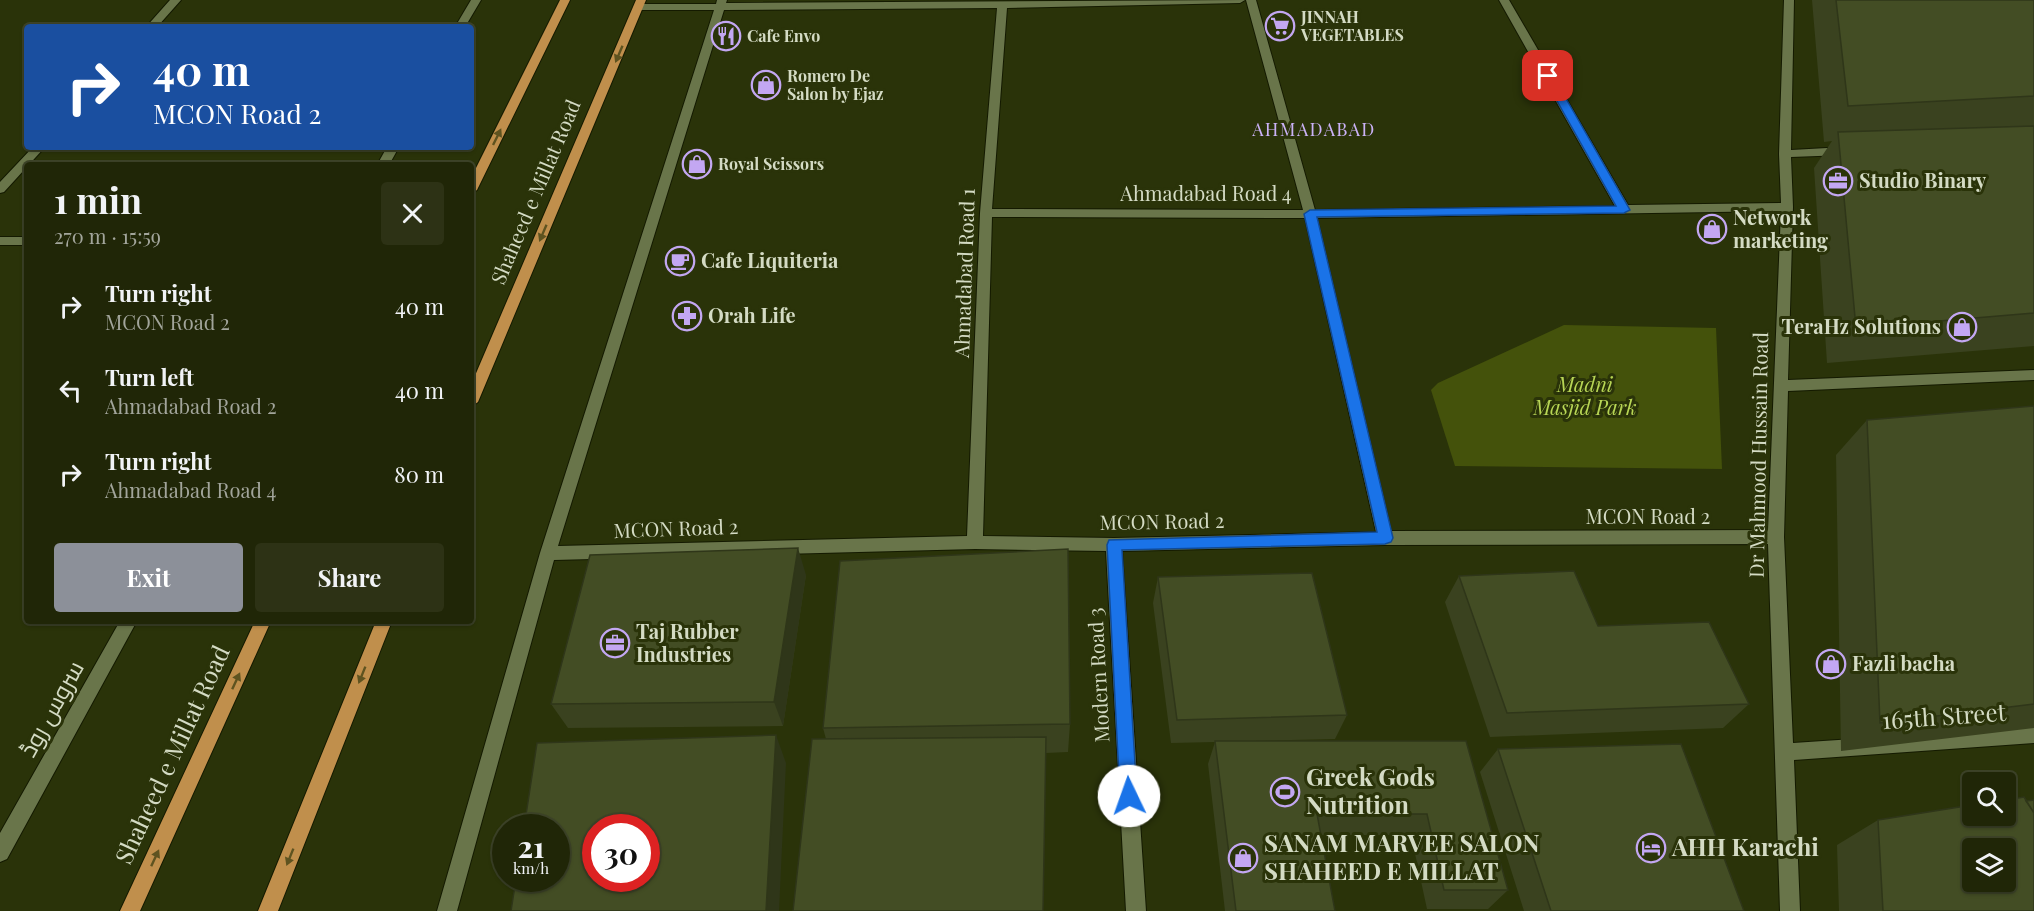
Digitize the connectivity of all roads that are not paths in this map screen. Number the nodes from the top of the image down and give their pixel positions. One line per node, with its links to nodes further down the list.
1 (176, 0): 14 (street)
2 (476, 0): 15 (street)
3 (566, 0): 21 (main road, one-way to 3)
4 (1198, 0): 5 (street); 10 (street)
5 (1240, 0)
6 (1251, 0): 26 (street)
7 (1504, 0): 24 (street)
8 (1789, 0): 18 (street, Dr Mahmood Hussain Road)
9 (945, 2): 12 (street); 13 (street)
10 (1074, 2): 13 (street)
11 (640, 3): 12 (street); 31 (main road, Shaheed e Millat Road, one-way to 31)
12 (721, 4): 36 (street)
13 (1002, 5): 25 (street, Ahmadabad Road 1)
14 (154, 24)
15 (462, 24)
16 (36, 150): 19 (street)
17 (1856, 151): 18 (street)
18 (1785, 154): 23 (street, Dr Mahmood Hussain Road)
19 (25, 162)
20 (24, 163): 22 (street)
21 (474, 180)
22 (0, 189)
23 (1787, 207): 24 (street, Ahmadabad Road 4); 30 (street, Dr Mahmood Hussain Road)
24 (1624, 210): 26 (street, Ahmadabad Road 4)
25 (986, 213): 26 (street, Ahmadabad Road 4); 34 (street, Ahmadabad Road 1)
26 (1310, 214): 33 (street)
27 (24, 241): 28 (street)
28 (0, 242)
29 (2034, 375): 30 (street)
30 (1780, 386): 32 (street, Dr Mahmood Hussain Road)
31 (474, 395)
32 (1776, 537): 33 (street, MCON Road 2); 41 (street, Dr Mahmood Hussain Road)
33 (1385, 538): 35 (street, MCON Road 2)
34 (975, 542): 35 (street, MCON Road 2); 36 (street, MCON Road 2)
35 (1114, 545): 46 (street, Modern Road 3)
36 (548, 553): 45 (street)
37 (127, 624): 42 (street, سروس روڈ)
38 (262, 624): 43 (main road, Shaheed e Millat Road, one-way to 38)
39 (383, 624): 44 (main road, one-way to 44)
40 (2034, 735): 41 (street, 165th Street)
41 (1785, 752): 47 (street, Dr Mahmood Hussain Road)
42 (0, 852)
43 (130, 911)
44 (268, 911)
45 (447, 911)
46 (1136, 911)
47 (1790, 911)

